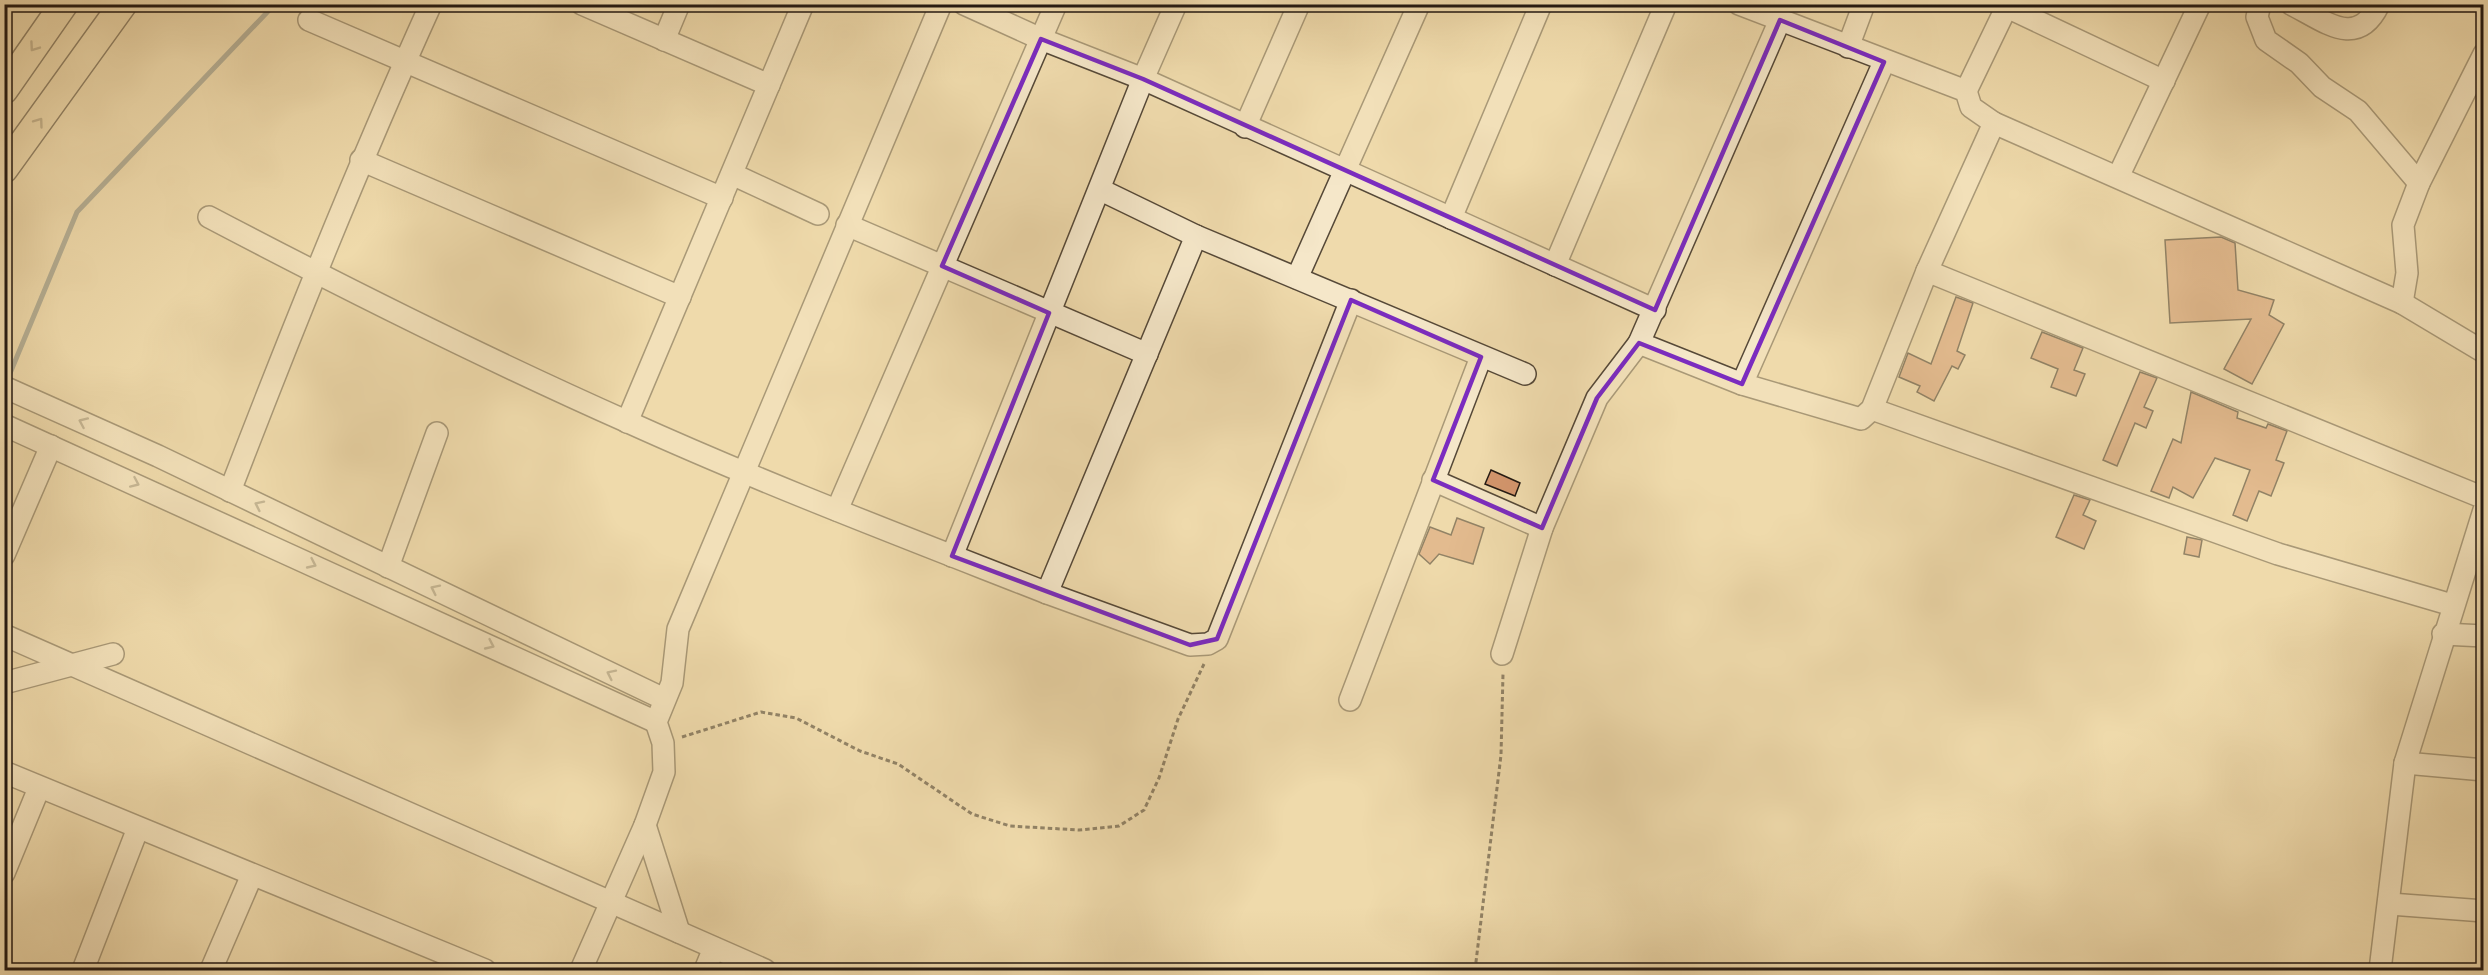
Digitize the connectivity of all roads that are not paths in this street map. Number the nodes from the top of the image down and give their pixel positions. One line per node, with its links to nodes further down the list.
1 (64, 4): 33 (main road, one-way to 33)
2 (123, 4): 38 (main road, one-way to 2)
3 (431, 4): 28 (street)
4 (582, 4): 25 (street)
5 (679, 4): 25 (street)
6 (803, 4): 32 (street)
7 (941, 4): 48 (street)
8 (964, 4): 24 (street)
9 (1056, 4): 24 (street)
10 (1176, 4): 30 (street)
11 (1299, 4): 36 (street)
12 (1419, 4): 39 (street)
13 (1541, 4): 47 (street)
14 (1666, 4): 50 (street)
15 (1864, 4): 26 (street)
16 (2200, 4): 31 (street)
17 (2260, 4): 42 (street)
18 (2291, 4): 19 (street)
19 (2379, 4)
20 (1741, 5): 23 (street)
21 (2008, 6): 31 (street); 34 (street)
22 (309, 20): 28 (street)
23 (1780, 20): 26 (street); 58 (street)
24 (1041, 39): 30 (street); 51 (street)
25 (664, 40): 32 (street)
26 (1848, 47): 29 (street)
27 (2484, 54): 42 (street)
28 (405, 62): 37 (street); 44 (street)
29 (1884, 62): 34 (street); 65 (street)
30 (1143, 79): 36 (street); 43 (street)
31 (2164, 81): 41 (street)
32 (769, 85): 40 (street)
33 (4, 90)
34 (1966, 91): 35 (street)
35 (1994, 123): 41 (street); 52 (street)
36 (1245, 127): 39 (street)
37 (361, 160): 53 (street); 55 (street)
38 (4, 169)
39 (1343, 171): 47 (street); 54 (street)
40 (732, 174): 44 (street); 45 (street)
41 (2118, 177): 57 (street)
42 (2419, 183): 57 (street)
43 (1101, 190): 49 (street); 59 (street)
44 (722, 198): 55 (street)
45 (818, 214)
46 (209, 217): 53 (street)
47 (1451, 219): 50 (street)
48 (848, 225): 51 (street); 72 (street)
49 (1196, 236): 54 (street); 62 (street)
50 (1555, 265): 58 (street)
51 (942, 266): 59 (street); 76 (street)
52 (1927, 271): 67 (street); 75 (street)
53 (314, 272): 68 (street); 74 (street)
54 (1297, 278): 56 (street)
55 (680, 297): 68 (street)
56 (1351, 300): 63 (street); 82 (street)
57 (2402, 303): 61 (street)
58 (1655, 310): 60 (street)
59 (1049, 313): 62 (street); 80 (street)
60 (1639, 343): 65 (street); 78 (street)
61 (2484, 352)
62 (1147, 354): 82 (street)
63 (1480, 357): 64 (street); 73 (street)
64 (1525, 374)
65 (1742, 384): 67 (street)
66 (4, 387): 74 (street, one-way to 66)
67 (1872, 409): 83 (street)
68 (627, 422): 72 (street)
69 (4, 425): 71 (street)
70 (437, 433): 81 (street)
71 (51, 446): 79 (street); 93 (street, one-way to 93)
72 (744, 472): 76 (street); 91 (street)
73 (1433, 480): 78 (street); 92 (street)
74 (230, 491): 81 (street, one-way to 74)
75 (2484, 498)
76 (837, 510): 80 (street)
77 (2484, 510): 83 (street)
78 (1542, 528): 88 (street)
79 (4, 555)
80 (952, 556): 82 (street)
81 (388, 567): 91 (street, one-way to 81)
82 (1047, 593)
83 (2452, 605): 84 (street)
84 (2443, 634): 86 (street); 94 (street)
85 (4, 635): 89 (street)
86 (2484, 636)
87 (114, 654): 89 (street)
88 (1502, 654)
89 (75, 664): 90 (street); 102 (street)
90 (4, 683)
91 (663, 699): 93 (street)
92 (1350, 700)
93 (656, 722): 98 (street)
94 (2405, 763): 95 (street); 103 (street)
95 (2484, 770)
96 (4, 772): 97 (street)
97 (39, 788): 99 (street); 100 (street)
98 (645, 825): 102 (street); 105 (street)
99 (138, 828): 101 (street); 107 (street)
100 (4, 873)
101 (252, 875): 108 (street); 109 (street)
102 (611, 901): 105 (street); 110 (street)
103 (2390, 904): 104 (street); 113 (street)
104 (2484, 911)
105 (679, 932): 106 (street)
106 (714, 948): 111 (street); 112 (street)
107 (83, 970)
108 (211, 970)
109 (484, 970)
110 (581, 970)
111 (705, 970)
112 (765, 970)
113 (2380, 970)

